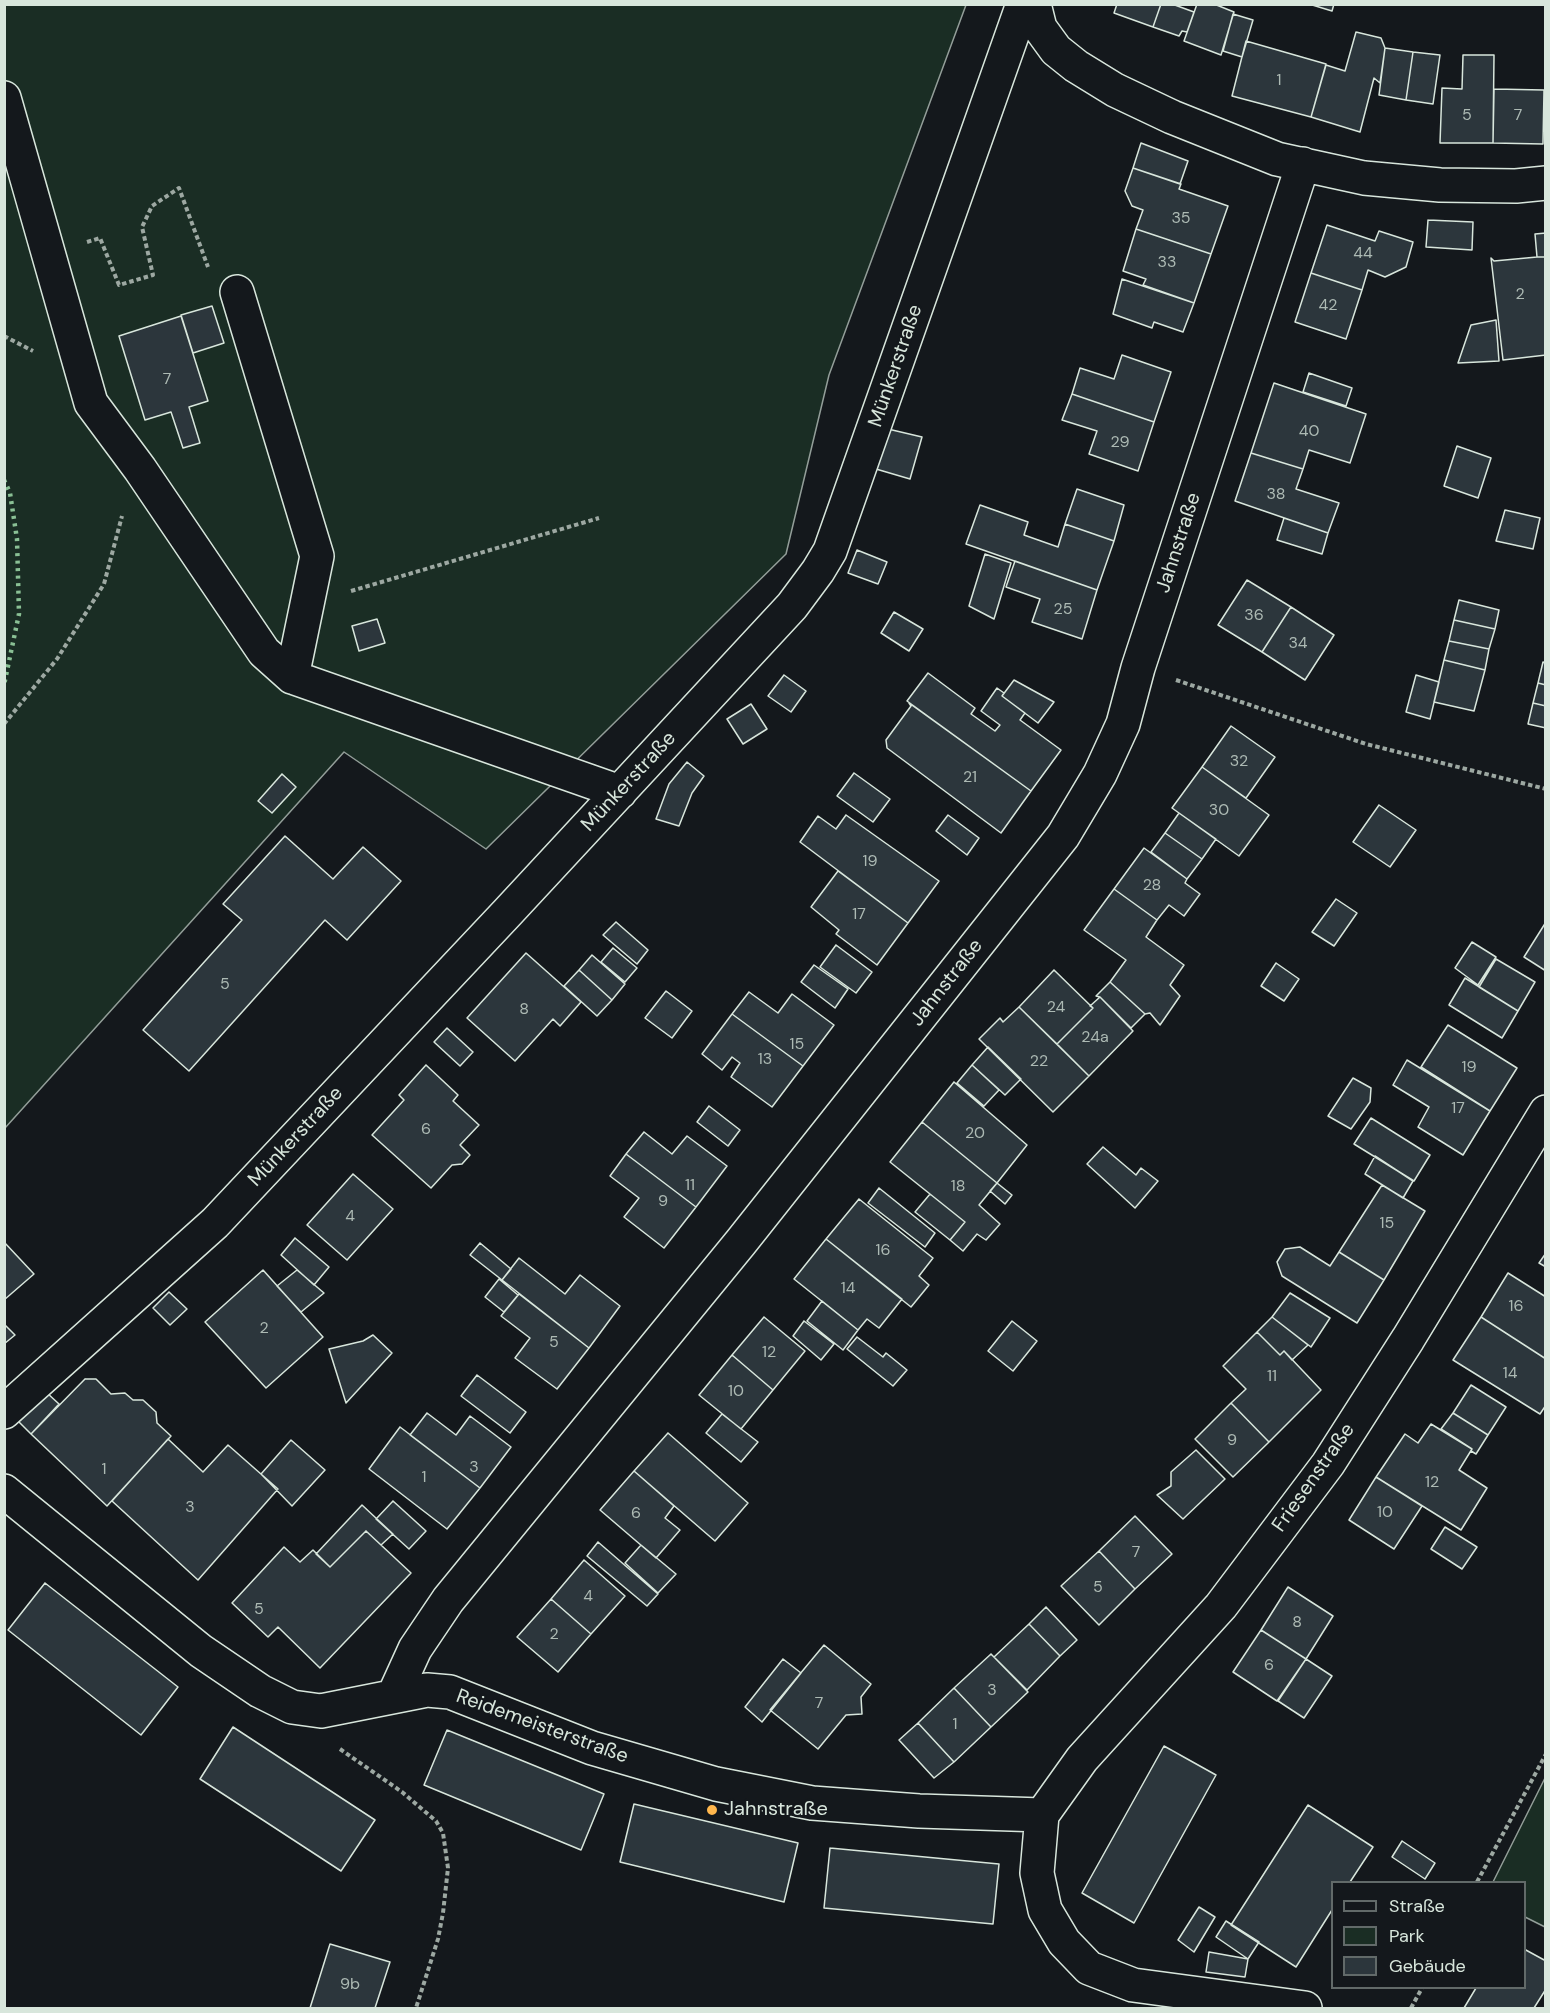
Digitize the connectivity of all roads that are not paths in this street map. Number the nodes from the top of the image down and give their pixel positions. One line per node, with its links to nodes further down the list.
1 (1023, 4): 8 (street, Münkerstraße)
2 (1034, 4): 4 (street)
3 (4, 98): 7 (street)
4 (1303, 164): 5 (street); 12 (street, Jahnstraße)
5 (1545, 183)
6 (237, 292): 7 (street)
7 (292, 677): 8 (street)
8 (620, 792): 10 (street, Münkerstraße)
9 (1545, 1112): 13 (street, Friesenstraße)
10 (4, 1412)
11 (4, 1491): 12 (street, Reidemeisterstraße)
12 (394, 1695): 13 (street, Reidemeisterstraße)
13 (1042, 1815): 14 (street)
14 (1305, 2008)

